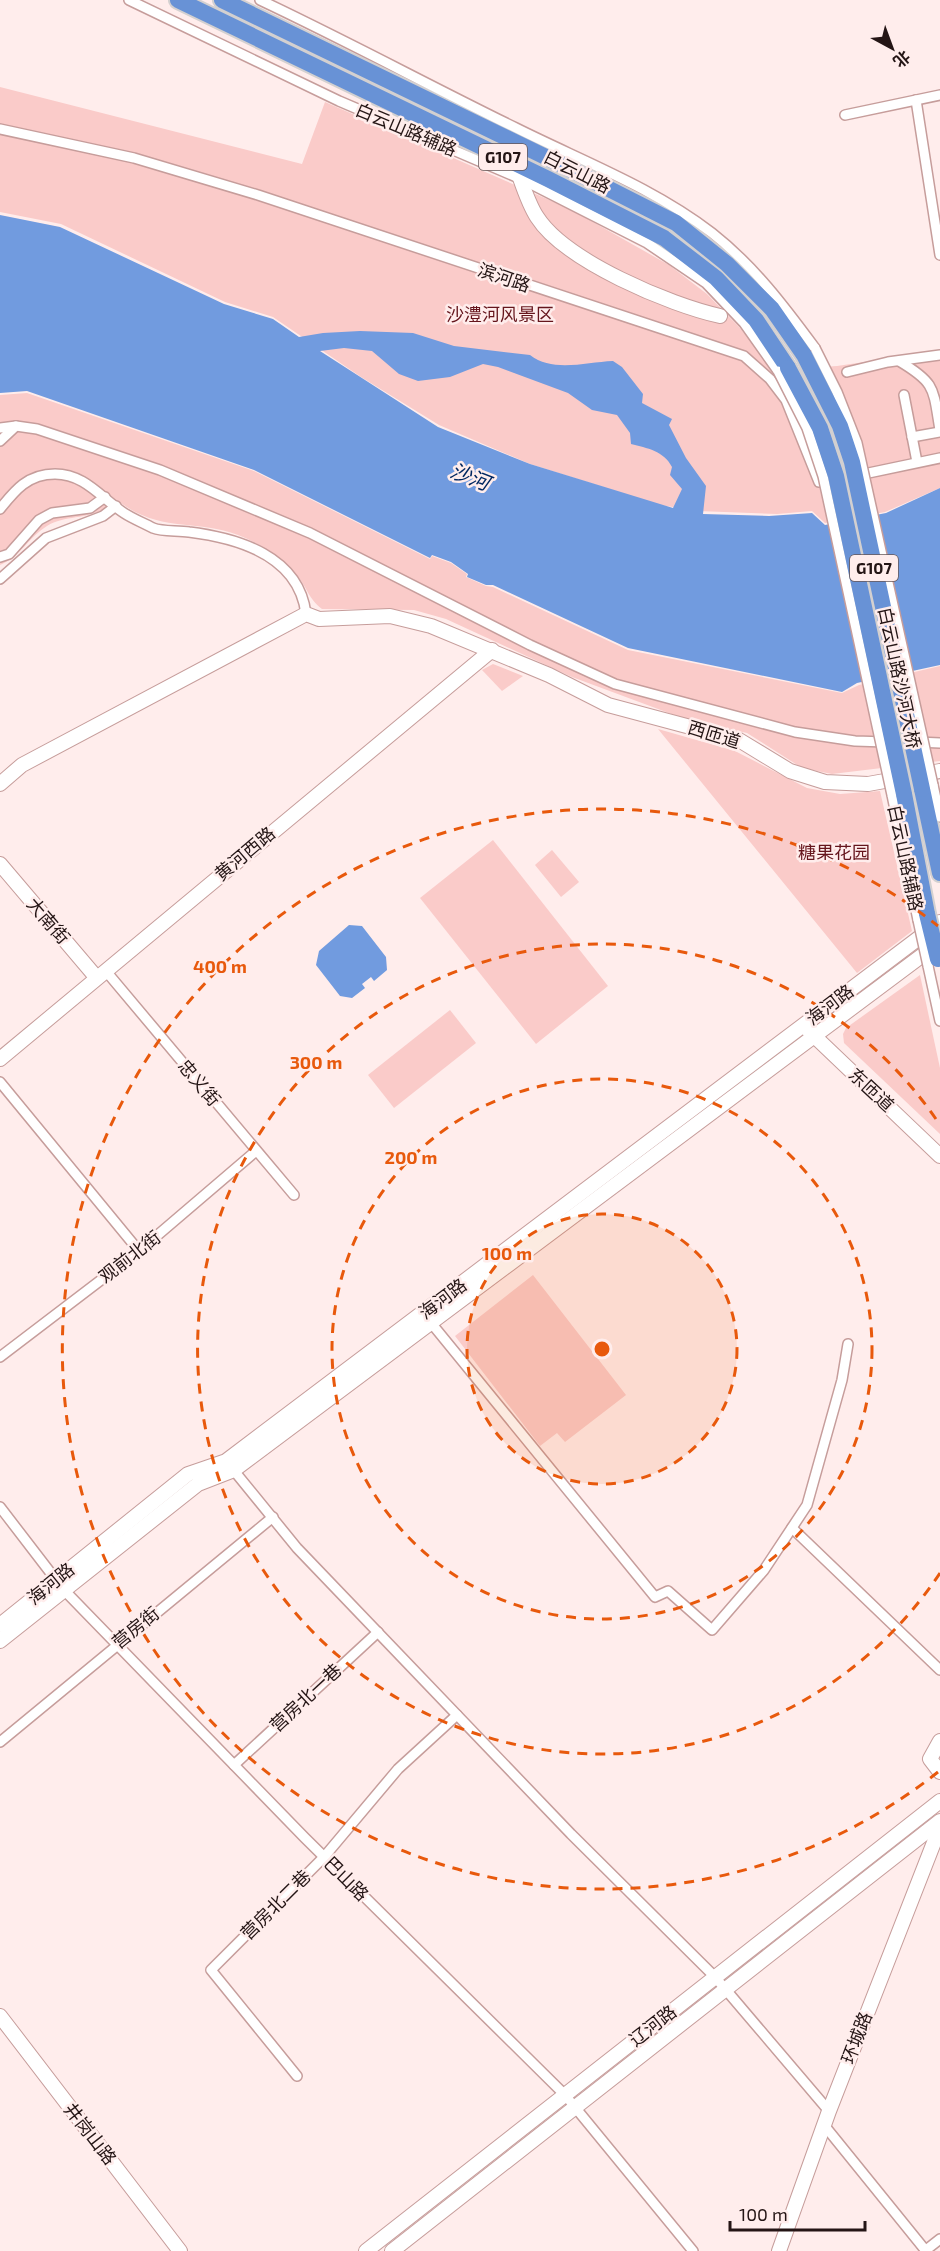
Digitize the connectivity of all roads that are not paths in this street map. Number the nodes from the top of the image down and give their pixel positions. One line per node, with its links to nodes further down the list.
1 (129, 0): 10 (street, 白云山路辅路)
2 (178, 0): 9 (highway, 白云山路 / G107)
3 (222, 0): 13 (highway, 白云山路 / G107)
4 (260, 0): 13 (street)
5 (940, 95): 6 (street)
6 (916, 100): 7 (street); 11 (street)
7 (845, 115)
8 (0, 129): 25 (street, 滨河路)
9 (514, 162): 10 (street); 16 (highway, 白云山路 / G107)
10 (521, 179): 12 (street); 16 (street, 白云山路辅路)
11 (940, 255)
12 (720, 316)
13 (810, 351): 36 (highway, 白云山路沙河大桥 / G107, bridge)
14 (940, 355): 15 (street)
15 (898, 361): 17 (street); 21 (street)
16 (783, 369): 40 (highway, 白云山路沙河大桥 / G107, bridge)
17 (847, 372)
18 (904, 395): 22 (street)
19 (16, 426): 20 (street); 23 (street); 33 (street)
20 (0, 428)
21 (940, 431): 22 (street)
22 (912, 437): 25 (street)
23 (0, 441)
24 (940, 458): 25 (street, 滨河路)
25 (917, 462)
26 (105, 497): 27 (street); 28 (street); 29 (street)
27 (116, 506): 30 (street); 31 (street)
28 (0, 509)
29 (0, 557)
30 (0, 579)
31 (306, 614): 32 (street, 西匝道); 35 (street)
32 (492, 650): 34 (street, 西匝道); 43 (street, 黄河西路)
33 (940, 743)
34 (940, 771)
35 (0, 784)
36 (927, 787): 37 (street); 39 (highway, G107)
37 (940, 817)
38 (0, 864): 43 (street, 大南街)
39 (940, 873)
40 (928, 919): 42 (highway, G107, bridge); 45 (street, 海河路)
41 (940, 942): 46 (street, 海河路)
42 (935, 965): 44 (street)
43 (101, 973): 47 (street, 黄河西路); 49 (street, 忠义街)
44 (940, 1022)
45 (802, 1025): 46 (street, 东匝道); 56 (street, 海河路)
46 (813, 1036): 50 (street, 东匝道); 53 (street, 海河路)
47 (0, 1059)
48 (0, 1082): 52 (street)
49 (256, 1151): 51 (street, 忠义街); 52 (street, 观前北街)
50 (940, 1156)
51 (294, 1195)
52 (139, 1251): 55 (street, 观前北街)
53 (432, 1324): 56 (street, 海河路); 59 (street)
54 (848, 1344): 59 (street)
55 (0, 1357)
56 (230, 1465): 58 (street); 60 (street, 海河路)
57 (0, 1507): 60 (street, 巴山路)
58 (273, 1517): 62 (street); 64 (street, 营房街)
59 (792, 1528): 65 (street)
60 (59, 1585): 61 (street, 海河路); 63 (street, 海河路); 64 (street, 巴山路)
61 (0, 1625)
62 (378, 1632): 66 (street); 69 (street, 营房北一巷)
63 (0, 1641)
64 (116, 1644): 68 (street, 营房街); 69 (street, 巴山路)
65 (940, 1670)
66 (457, 1715): 74 (street, 营房北二巷); 75 (street)
67 (940, 1741): 70 (street)
68 (0, 1742)
69 (234, 1765): 74 (street, 巴山路)
70 (940, 1772)
71 (940, 1801): 75 (street, 辽河路)
72 (940, 1821): 76 (street, 辽河路)
73 (940, 1827): 81 (street, 环城路)
74 (324, 1857): 78 (street, 营房北二巷); 79 (street, 巴山路)
75 (716, 1977): 76 (street); 79 (street, 辽河路)
76 (725, 1988): 80 (street, 辽河路); 81 (street)
77 (0, 2016): 83 (street, 井岗山路)
78 (297, 2076)
79 (565, 2095): 80 (street, 巴山路); 84 (street, 辽河路)
80 (574, 2106): 85 (street, 辽河路); 86 (street, 巴山路)
81 (827, 2118): 87 (street, 环城路); 88 (street)
82 (940, 2239): 88 (street)
83 (180, 2251)
84 (366, 2251)
85 (392, 2251)
86 (693, 2251)
87 (779, 2251)
88 (926, 2251)

